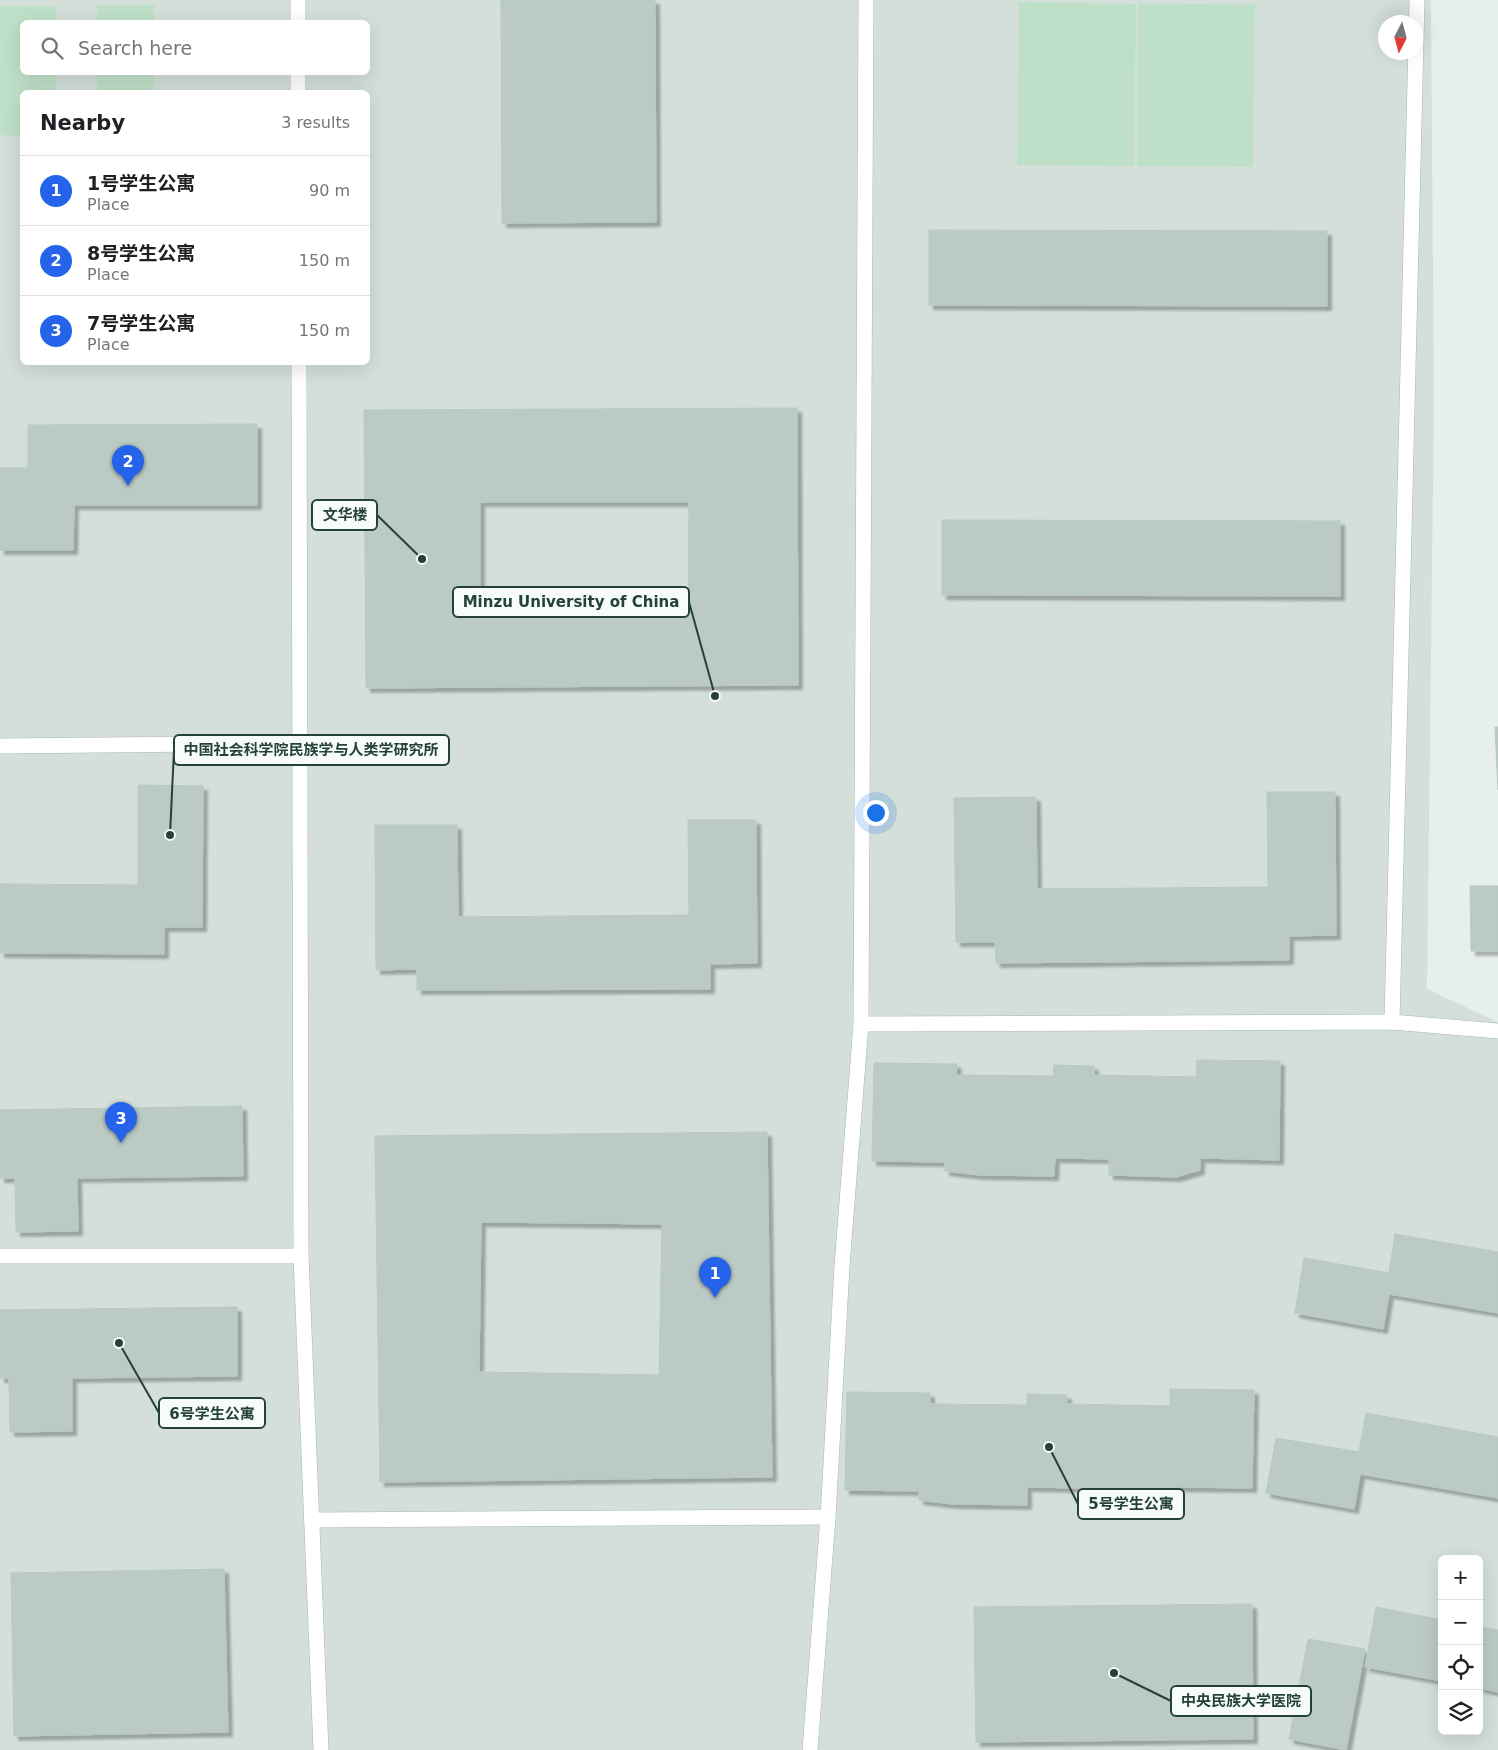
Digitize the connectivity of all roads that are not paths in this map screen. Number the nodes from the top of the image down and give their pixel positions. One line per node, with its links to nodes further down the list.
1 (298, 0): 4 (street)
2 (866, 0): 11 (street)
3 (1417, 0): 10 (street)
4 (298, 20)
5 (298, 75): 6 (street)
6 (298, 90)
7 (299, 365): 8 (street)
8 (300, 744): 9 (street); 14 (street)
9 (0, 746)
10 (1392, 1022): 11 (street); 12 (street)
11 (861, 1024): 15 (street)
12 (1498, 1031)
13 (0, 1256): 14 (street)
14 (301, 1256): 16 (street)
15 (828, 1517): 16 (street); 18 (street)
16 (312, 1520): 17 (street)
17 (321, 1750)
18 (810, 1750)

